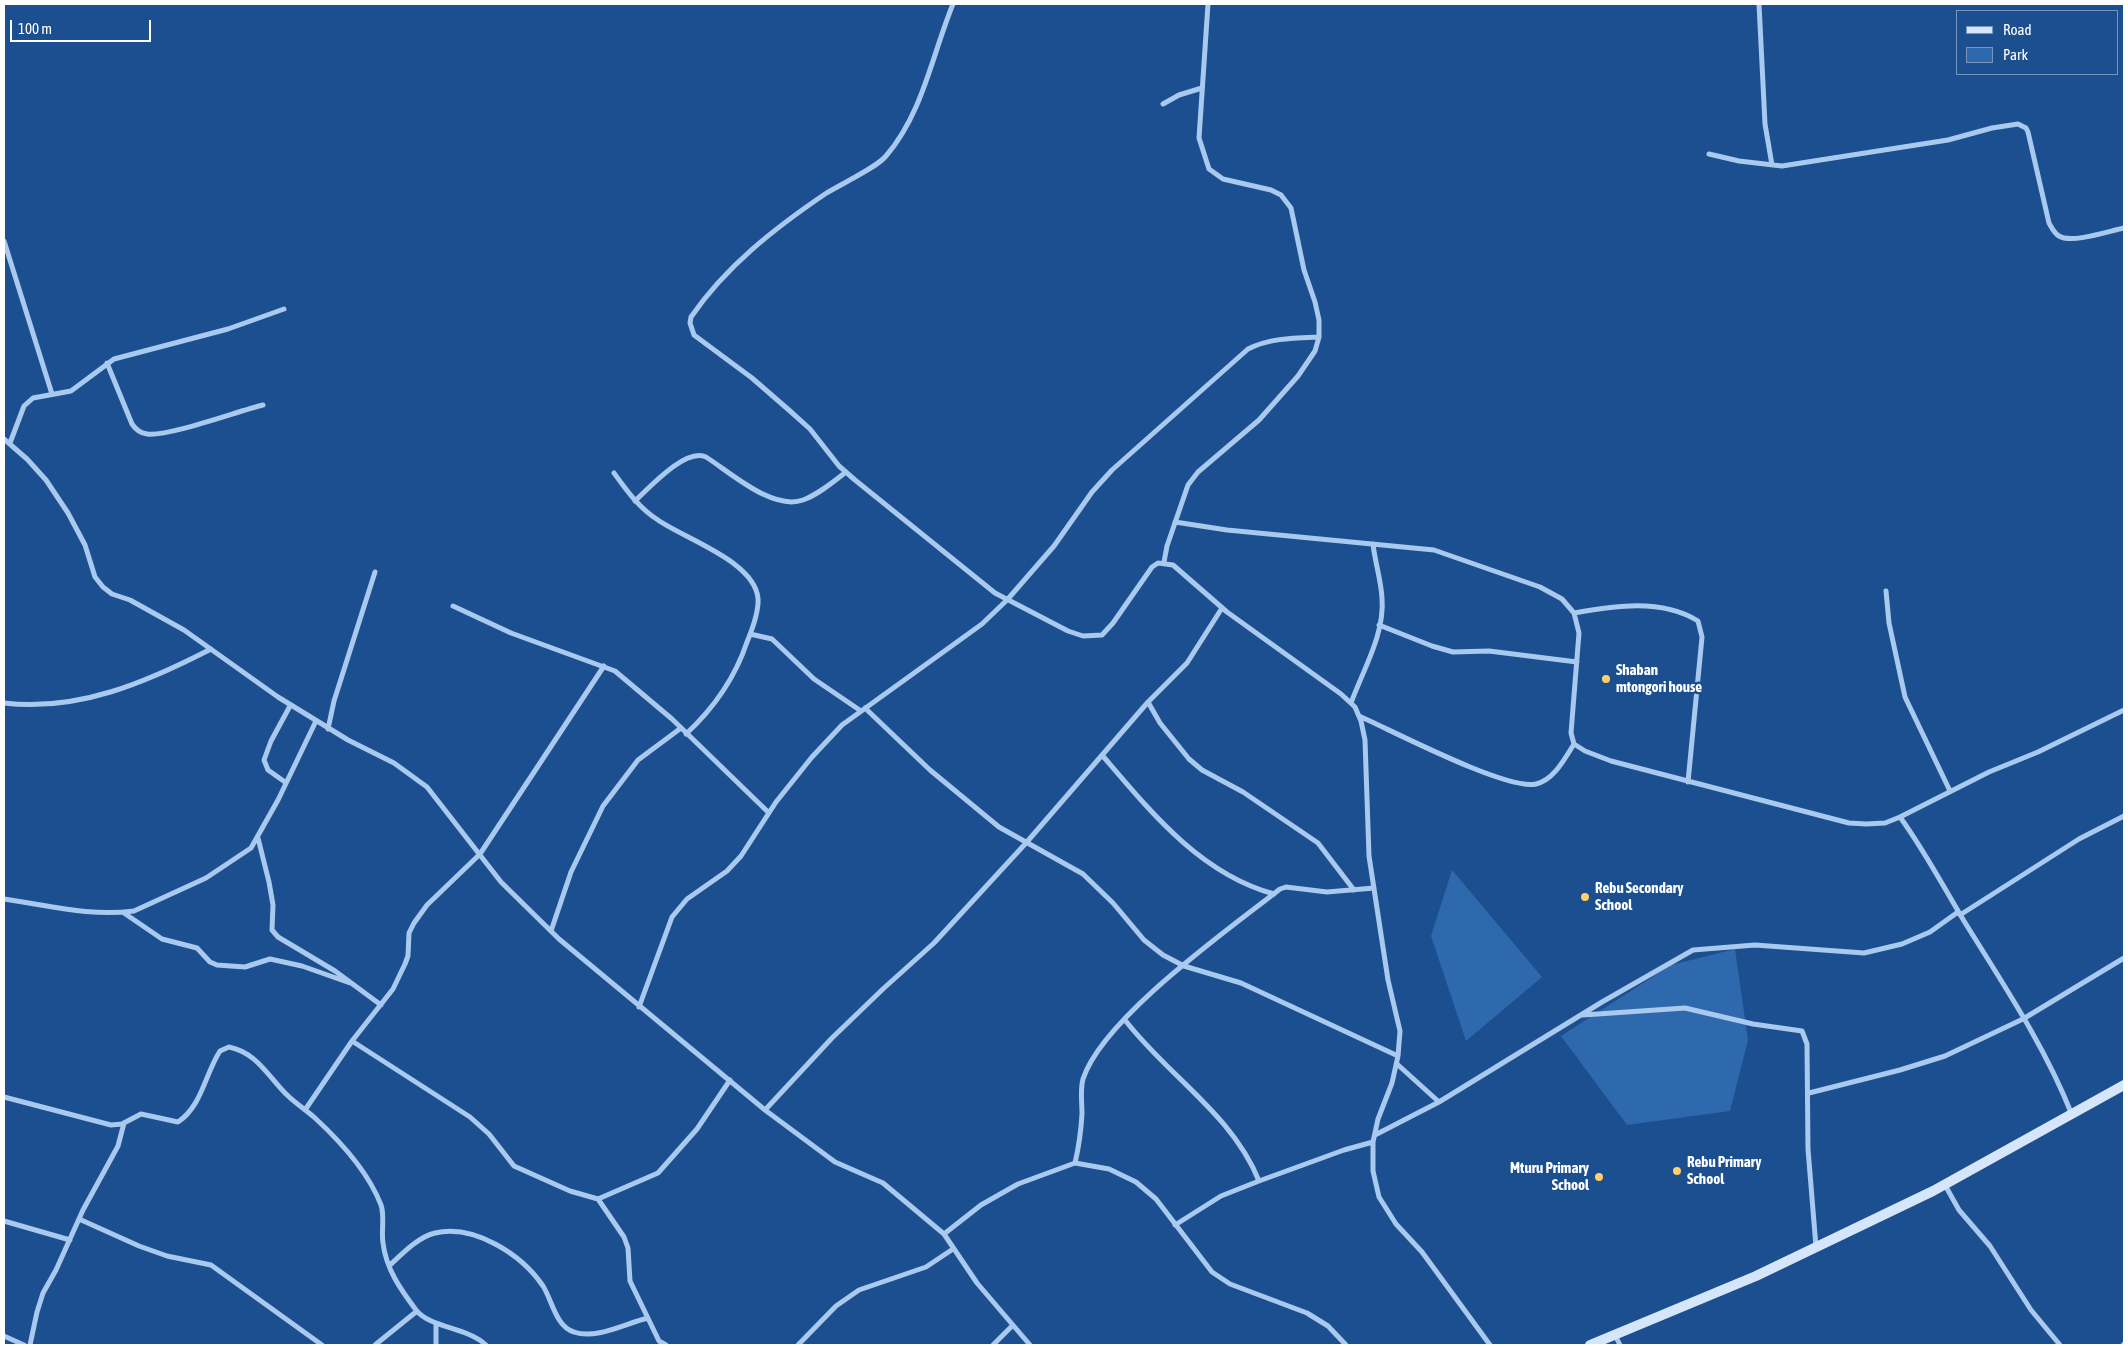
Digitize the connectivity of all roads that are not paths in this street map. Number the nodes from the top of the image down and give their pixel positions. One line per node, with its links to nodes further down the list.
1 (953, 4): 17 (street)
2 (1208, 4): 4 (street)
3 (1759, 4): 7 (street)
4 (1202, 88): 5 (street); 11 (street)
5 (1163, 104)
6 (1709, 154): 7 (street)
7 (1772, 165): 8 (street)
8 (2124, 228)
9 (4, 242): 13 (street)
10 (284, 309): 12 (street)
11 (1319, 337): 20 (street); 25 (street)
12 (106, 363): 13 (street); 14 (street)
13 (52, 394): 16 (street)
14 (263, 405)
15 (4, 439): 16 (street)
16 (10, 443): 31 (street)
17 (846, 472): 19 (street); 25 (street)
18 (614, 473): 19 (street)
19 (635, 501): 30 (street)
20 (1175, 522): 21 (street); 22 (street)
21 (1373, 544): 28 (street); 29 (street)
22 (1164, 562): 25 (street); 27 (street)
23 (374, 572): 43 (street)
24 (1886, 591): 49 (street)
25 (1007, 600): 38 (street)
26 (454, 606): 33 (street)
27 (1222, 608): 34 (street); 36 (street)
28 (1574, 613): 32 (street); 48 (street)
29 (1379, 625): 32 (street); 36 (street)
30 (750, 634): 38 (street); 44 (street)
31 (211, 649): 35 (street); 37 (street)
32 (1577, 662): 45 (street)
33 (604, 666): 42 (street); 55 (street)
34 (1148, 702): 46 (street); 57 (street)
35 (4, 703)
36 (1350, 703): 40 (street)
37 (290, 706): 41 (street); 47 (street)
38 (863, 710): 50 (street); 54 (street)
39 (2124, 710): 49 (street)
40 (1359, 716): 45 (street); 56 (street)
41 (316, 722): 43 (street); 47 (street)
42 (680, 728): 44 (street); 62 (street)
43 (328, 729): 55 (street)
44 (686, 734): 50 (street)
45 (1574, 744): 48 (street)
46 (1102, 756): 54 (street); 58 (street)
47 (285, 782): 53 (street)
48 (1688, 782): 52 (street)
49 (1950, 791): 52 (street)
50 (769, 813): 67 (street)
51 (2124, 816): 61 (street)
52 (1900, 817): 61 (street)
53 (258, 838): 60 (street); 65 (street)
54 (1026, 843): 64 (street); 80 (street)
55 (480, 854): 62 (street); 66 (street)
56 (1374, 888): 57 (street); 72 (street)
57 (1354, 890): 58 (street)
58 (1274, 894): 64 (street)
59 (4, 899): 60 (street)
60 (124, 912): 65 (street)
61 (1959, 914): 68 (street); 69 (street)
62 (551, 931): 67 (street)
63 (2124, 958): 69 (street)
64 (1184, 966): 70 (street); 72 (street)
65 (353, 984): 66 (street)
66 (381, 1005): 71 (street)
67 (639, 1007): 74 (street)
68 (1582, 1015): 76 (street); 78 (street)
69 (2023, 1019): 76 (street); 81 (street)
70 (1125, 1020): 85 (street); 86 (street)
71 (352, 1041): 79 (street); 88 (street)
72 (1398, 1056): 73 (street)
73 (1397, 1064): 78 (street); 83 (street)
74 (730, 1080): 80 (street); 88 (street)
75 (2124, 1085): 81 (main road)
76 (1809, 1093): 94 (street)
77 (4, 1097): 82 (street)
78 (1439, 1102): 83 (street)
79 (305, 1110): 82 (street); 96 (street)
80 (765, 1110): 92 (street)
81 (2072, 1115): 87 (main road)
82 (124, 1122): 89 (street)
83 (1375, 1135): 84 (street)
84 (1373, 1142): 86 (street); 114 (street)
85 (1075, 1162): 91 (street); 92 (street)
86 (1259, 1181): 91 (street)
87 (1944, 1184): 94 (main road); 117 (street)
88 (598, 1199): 98 (street)
89 (79, 1219): 93 (street); 105 (street)
90 (4, 1221): 93 (street)
91 (1175, 1224): 113 (street)
92 (944, 1234): 95 (street)
93 (70, 1240): 104 (street)
94 (1816, 1247): 101 (main road)
95 (953, 1249): 100 (street); 110 (street)
96 (389, 1266): 97 (street); 98 (street)
97 (417, 1311): 99 (street); 106 (street)
98 (648, 1318): 109 (street)
99 (436, 1323): 107 (street); 108 (street)
100 (1012, 1326): 111 (street); 112 (street)
101 (1614, 1335): 115 (main road); 116 (street)
102 (4, 1336): 103 (street)
103 (24, 1345)
104 (30, 1345)
105 (322, 1345)
106 (375, 1345)
107 (436, 1345)
108 (486, 1345)
109 (666, 1345)
110 (798, 1345)
111 (993, 1345)
112 (1030, 1345)
113 (1346, 1345)
114 (1490, 1345)
115 (1590, 1345)
116 (1620, 1345)
117 (2059, 1345)

